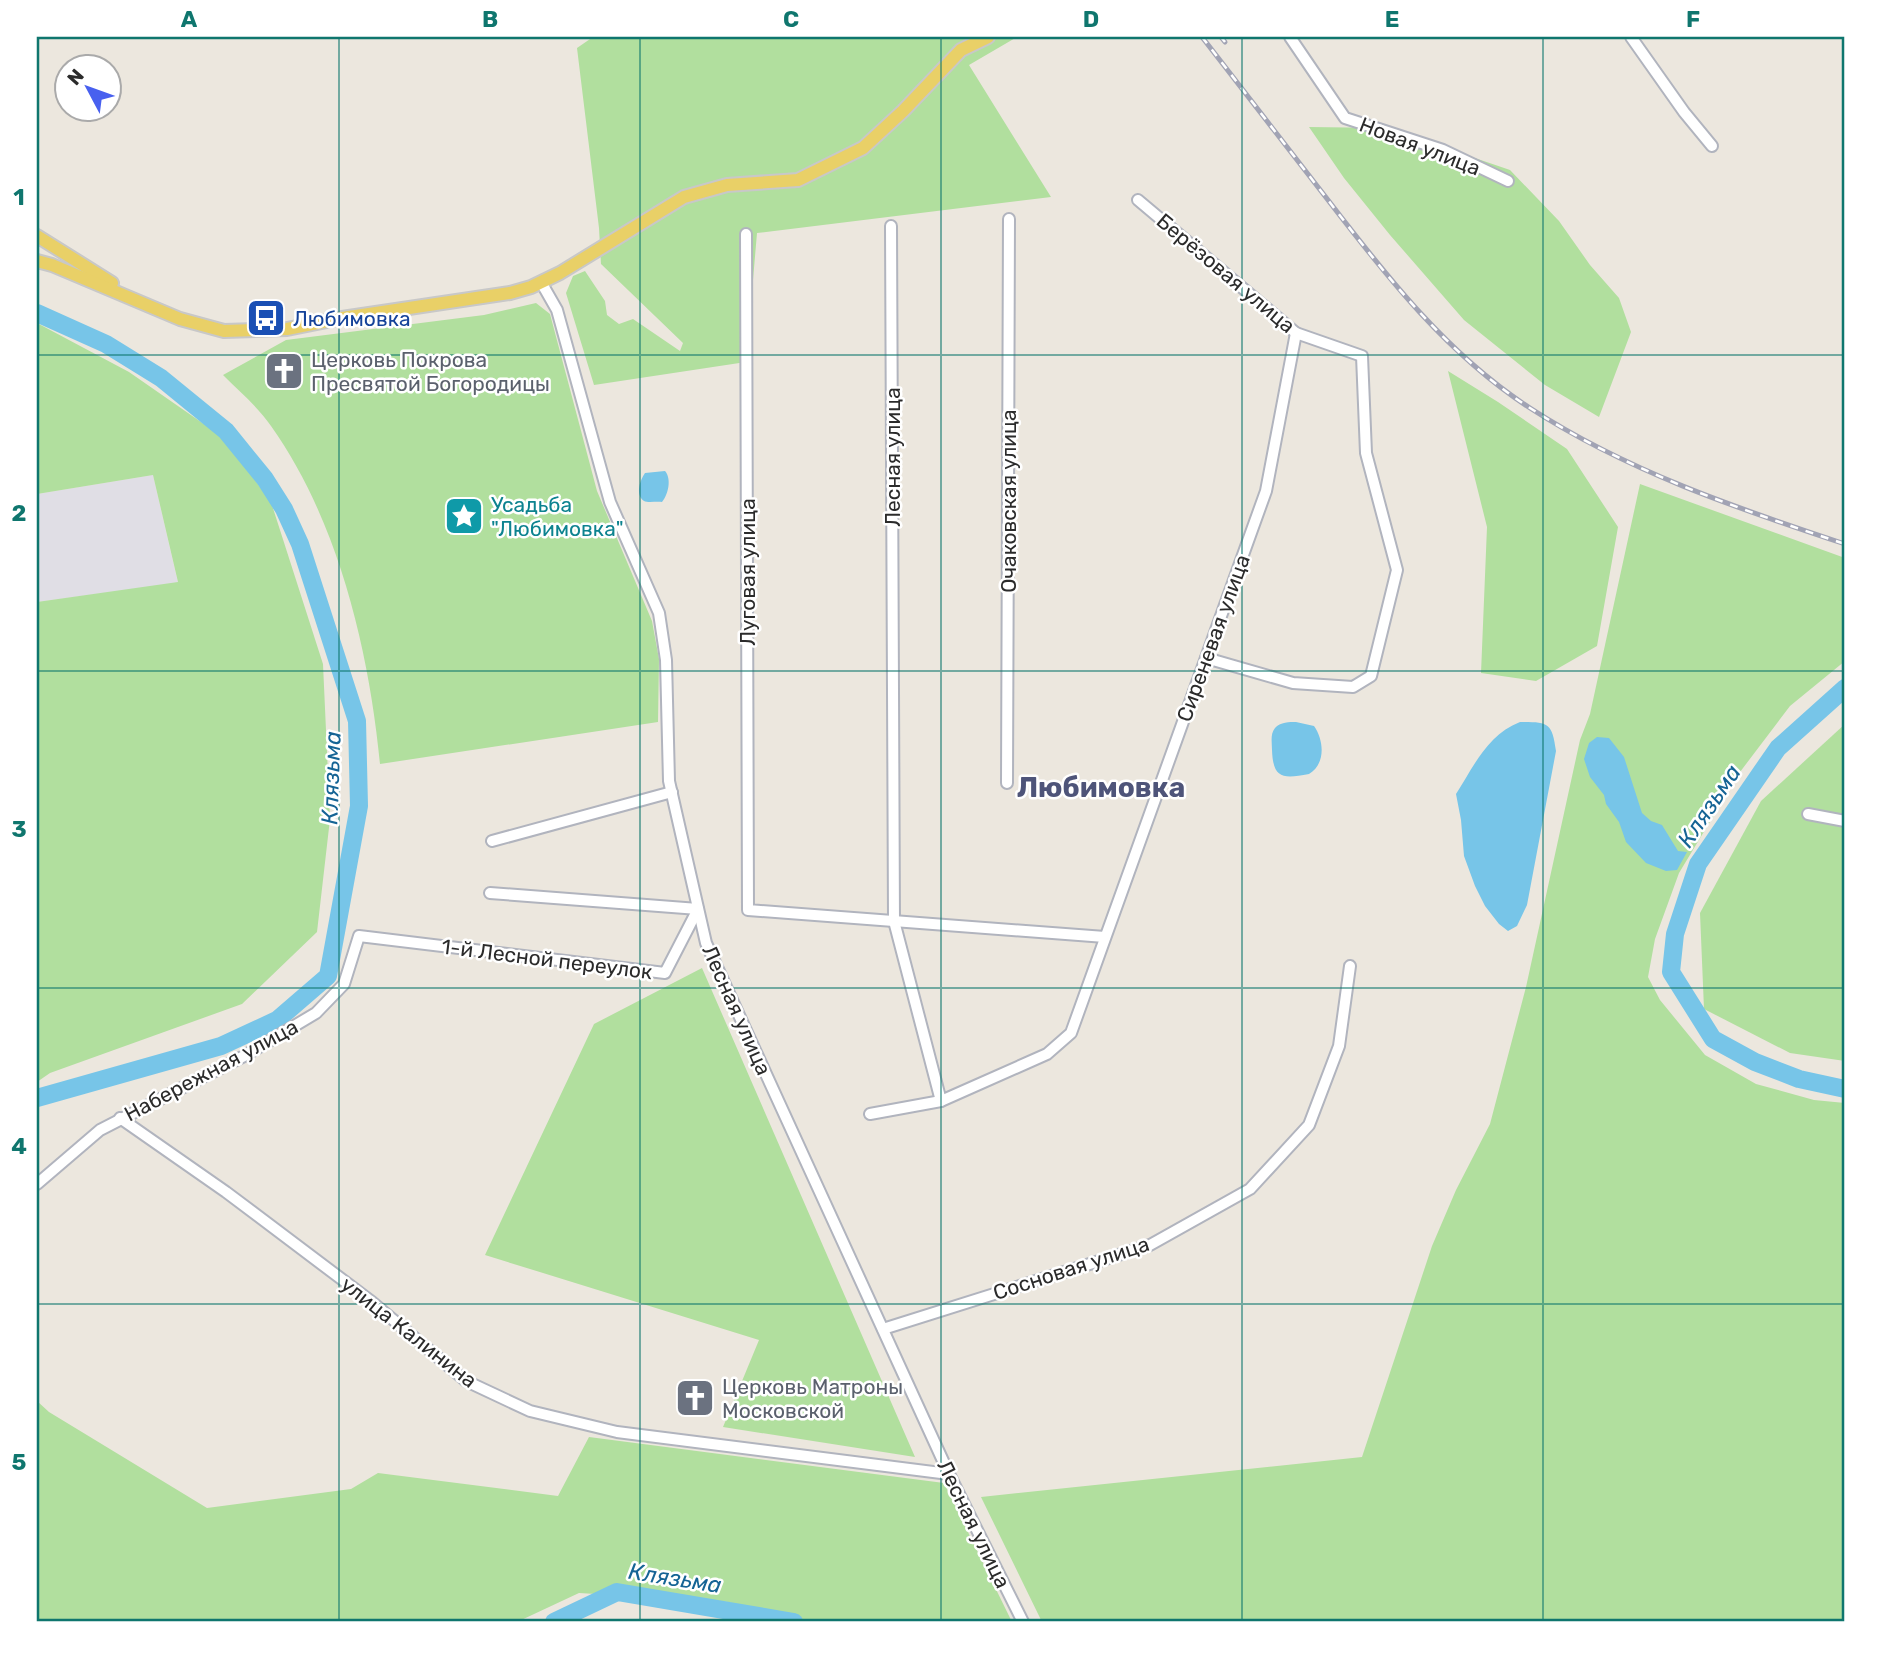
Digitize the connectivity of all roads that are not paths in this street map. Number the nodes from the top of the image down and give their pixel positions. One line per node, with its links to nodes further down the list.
1 (988, 37): 12 (main road)
2 (1290, 37): 5 (street, Новая улица)
3 (1631, 37): 4 (street)
4 (1712, 146)
5 (1508, 181)
6 (1138, 200): 14 (street, Берёзовая улица)
7 (1009, 219): 16 (street, Очаковская улица)
8 (891, 226): 23 (street, Лесная улица)
9 (746, 234): 23 (street, Луговая улица)
10 (37, 236): 13 (main road)
11 (37, 261): 13 (main road)
12 (541, 282): 13 (main road); 17 (street, Лесная улица)
13 (148, 304)
14 (1296, 333): 15 (street, Сиреневая улица); 15 (street, Берёзовая улица)
15 (1206, 658): 25 (street, Сиреневая улица)
16 (1007, 783)
17 (672, 792): 20 (street); 22 (street, Лесная улица)
18 (1808, 814): 19 (street)
19 (1845, 821)
20 (492, 841)
21 (490, 893): 22 (street)
22 (698, 909): 24 (street, 1-й Лесной переулок); 31 (street, Лесная улица)
23 (894, 921): 25 (street); 27 (street, Лесная улица)
24 (359, 936): 29 (street, Набережная улица)
25 (1105, 937): 27 (street, Сиреневая улица)
26 (1350, 966): 31 (street, Сосновая улица)
27 (941, 1101): 28 (street, Сиреневая улица)
28 (870, 1114)
29 (120, 1118): 30 (street, Набережная улица); 32 (street, улица Калинина)
30 (37, 1184)
31 (883, 1329): 32 (street, Лесная улица)
32 (949, 1474): 33 (street, Лесная улица)
33 (1023, 1622)

